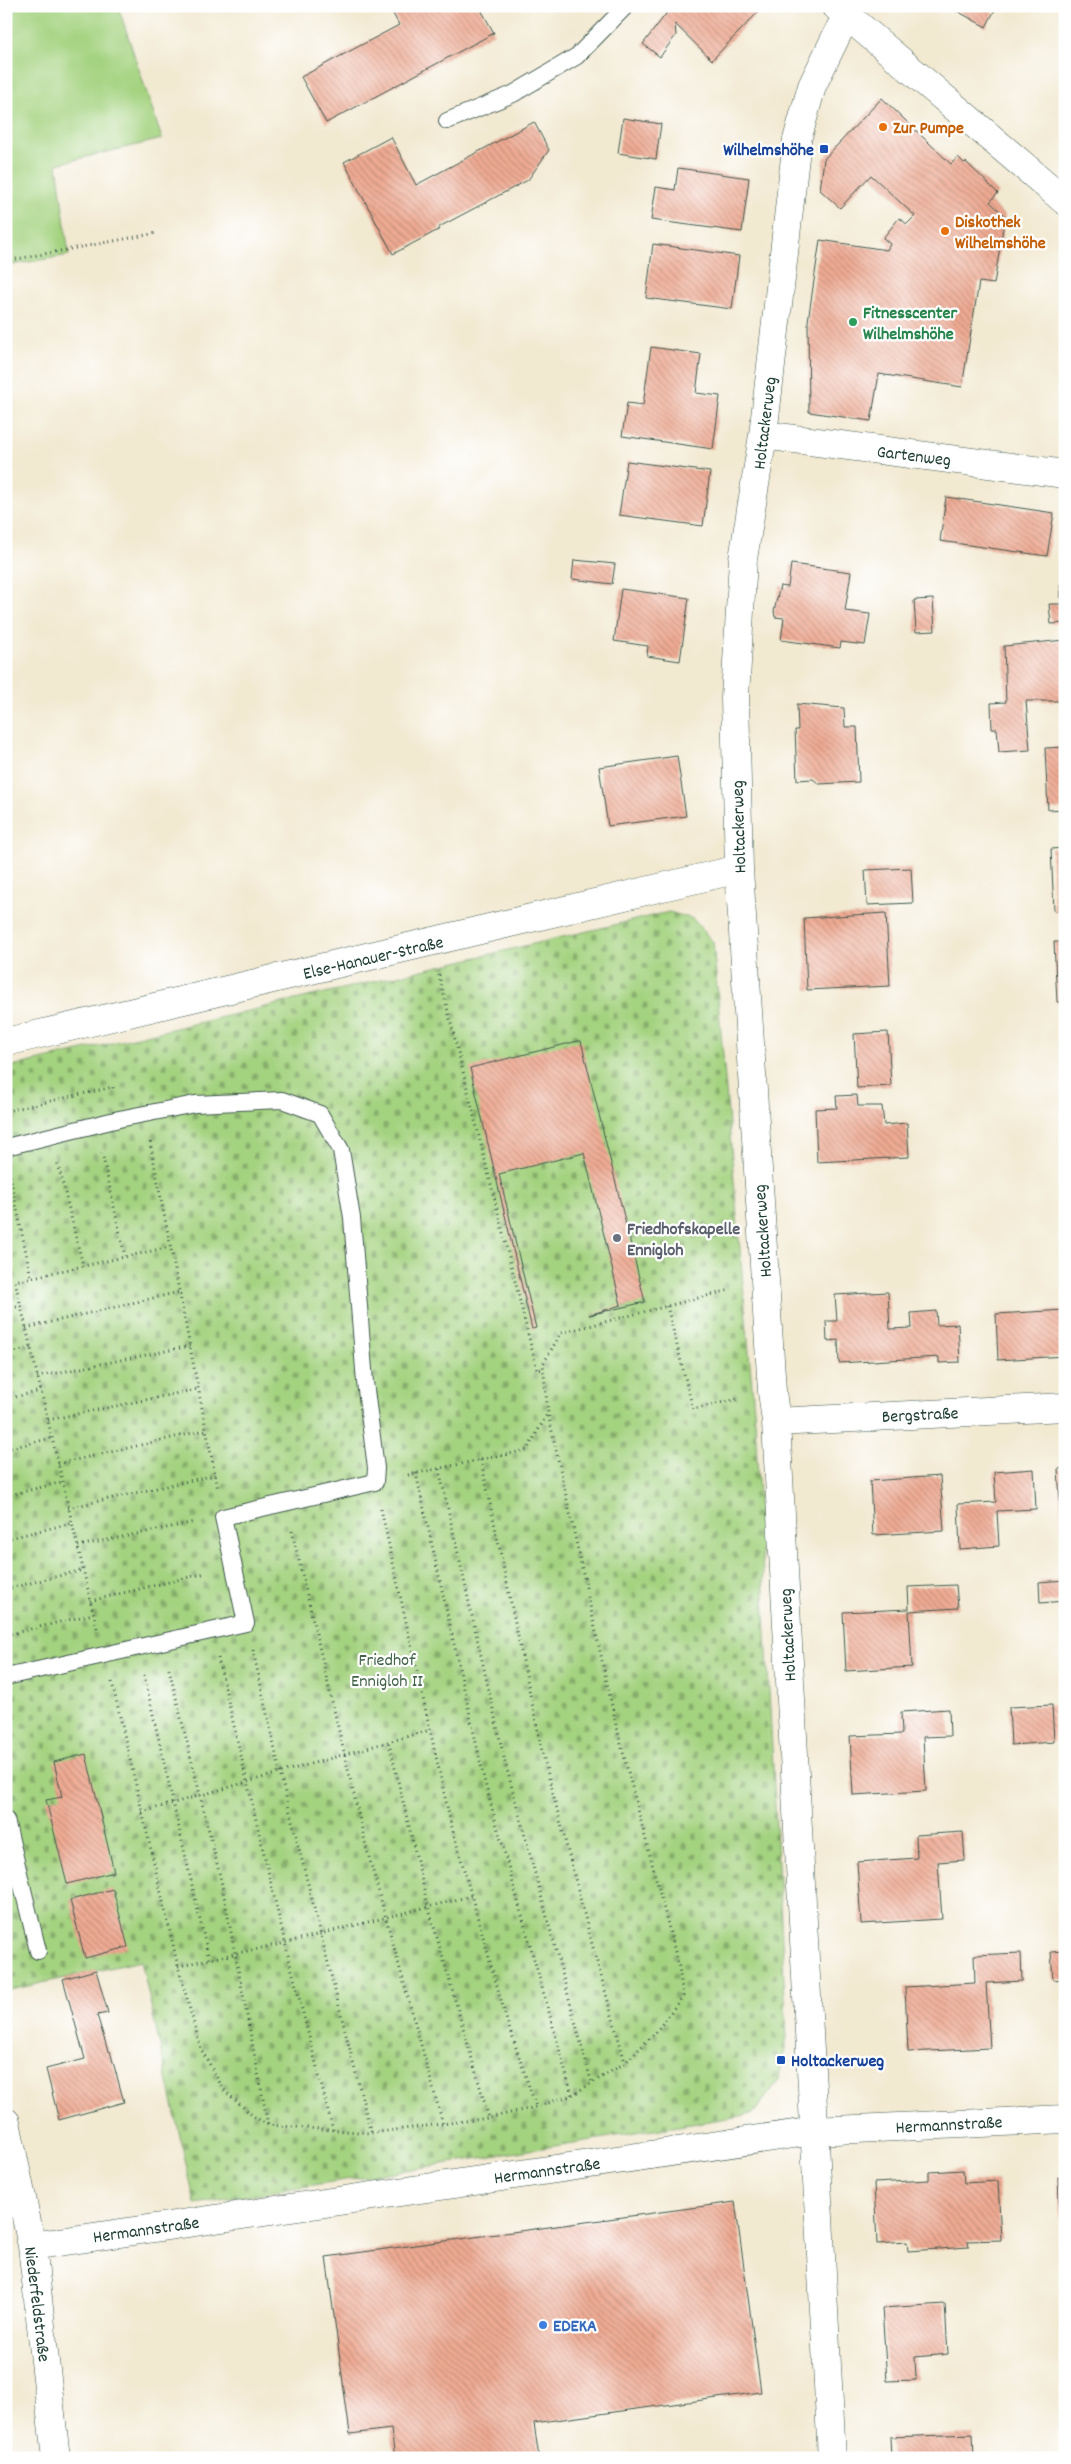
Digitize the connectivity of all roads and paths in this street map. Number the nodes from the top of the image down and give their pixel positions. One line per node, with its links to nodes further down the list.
1 (626, 6): 3 (lane)
2 (841, 11): 4 (street); 7 (street, Holtackerweg)
3 (447, 121)
4 (1065, 201)
5 (158, 233): 6 (path)
6 (6, 261)
7 (763, 435): 8 (street, Gartenweg); 9 (street, Holtackerweg)
8 (1065, 474)
9 (739, 869): 10 (street, Else-Hanauer-Straße); 21 (street, Holtackerweg)
10 (431, 943): 11 (street, Else-Hanauer-Straße); 30 (path)
11 (6, 1042)
12 (144, 1114): 13 (lane); 17 (path); 49 (lane)
13 (96, 1125): 14 (lane); 18 (path)
14 (52, 1136): 15 (lane); 19 (path)
15 (6, 1147)
16 (10, 1174): 20 (path)
17 (170, 1247): 18 (path); 22 (path)
18 (125, 1256): 19 (path)
19 (83, 1266): 20 (path)
20 (32, 1277): 23 (path)
21 (765, 1281): 24 (path); 34 (street, Holtackerweg)
22 (179, 1292): 26 (path); 27 (path)
23 (21, 1306): 25 (path); 26 (path)
24 (667, 1306): 30 (path); 34 (path)
25 (6, 1309)
26 (26, 1328): 28 (path)
27 (190, 1346): 31 (path); 32 (path)
28 (31, 1348): 29 (path); 31 (path)
29 (6, 1354)
30 (544, 1369): 37 (path)
31 (38, 1377): 33 (path)
32 (198, 1390): 38 (path); 40 (path)
33 (41, 1391): 35 (path); 38 (path)
34 (772, 1392): 39 (street, Holtackerweg)
35 (6, 1399)
36 (1065, 1407): 39 (street, Bergstraße)
37 (548, 1413): 43 (path); 87 (path)
38 (48, 1420): 41 (path)
39 (776, 1422): 97 (street, Holtackerweg)
40 (206, 1430): 44 (path); 47 (path)
41 (52, 1438): 42 (path); 44 (path)
42 (6, 1449)
43 (481, 1460): 45 (path); 87 (path)
44 (58, 1464): 48 (path)
45 (439, 1469): 46 (path); 88 (path)
46 (416, 1473): 49 (path); 89 (path)
47 (215, 1475): 52 (path); 53 (path)
48 (62, 1482): 50 (path); 52 (path)
49 (375, 1482): 51 (lane); 69 (path)
50 (6, 1496)
51 (285, 1502): 53 (lane); 71 (path)
52 (68, 1508): 54 (path)
53 (223, 1517): 56 (path); 57 (lane)
54 (72, 1522): 55 (path); 56 (path)
55 (6, 1539)
56 (78, 1546): 58 (path)
57 (233, 1567): 60 (path); 62 (lane)
58 (83, 1570): 59 (path); 60 (path)
59 (6, 1589)
60 (90, 1600): 61 (path)
61 (93, 1614): 64 (path); 67 (path)
62 (246, 1623): 63 (lane); 72 (path)
63 (212, 1631): 65 (lane); 73 (path)
64 (6, 1636)
65 (162, 1642): 66 (lane); 74 (path)
66 (137, 1648): 67 (lane); 75 (path)
67 (106, 1655): 68 (lane); 76 (path)
68 (6, 1677)
69 (430, 1730): 70 (path); 78 (path)
70 (389, 1743): 71 (path); 79 (path)
71 (345, 1755): 72 (path); 80 (path)
72 (280, 1773): 73 (path); 81 (path)
73 (248, 1782): 74 (path); 82 (path)
74 (198, 1796): 75 (path); 84 (path)
75 (174, 1802): 76 (path); 85 (path)
76 (142, 1812): 86 (path)
77 (6, 1820): 83 (lane)
78 (471, 1896): 79 (path); 90 (path)
79 (428, 1906): 80 (path); 91 (path)
80 (386, 1916): 81 (path); 94 (path)
81 (320, 1934): 82 (path); 98 (path)
82 (285, 1943): 84 (path); 96 (path)
83 (38, 1951)
84 (235, 1954): 85 (path); 95 (path)
85 (209, 1959): 86 (path)
86 (178, 1966): 95 (path)
87 (625, 2063): 88 (path)
88 (592, 2084): 89 (path)
89 (572, 2095): 90 (path)
90 (536, 2106): 91 (path)
91 (489, 2118): 94 (path)
92 (1065, 2119): 97 (street, Hermannstraße)
93 (6, 2122): 99 (street, Niederfeldstraße)
94 (443, 2124): 98 (path)
95 (268, 2125): 96 (path)
96 (333, 2130): 98 (path)
97 (814, 2131): 100 (street, Hermannstraße); 102 (street, Holtackerweg)
98 (371, 2133)
99 (10, 2153): 100 (street, Niederfeldstraße)
100 (32, 2246): 101 (street, Niederfeldstraße)
101 (56, 2458)
102 (832, 2458)

